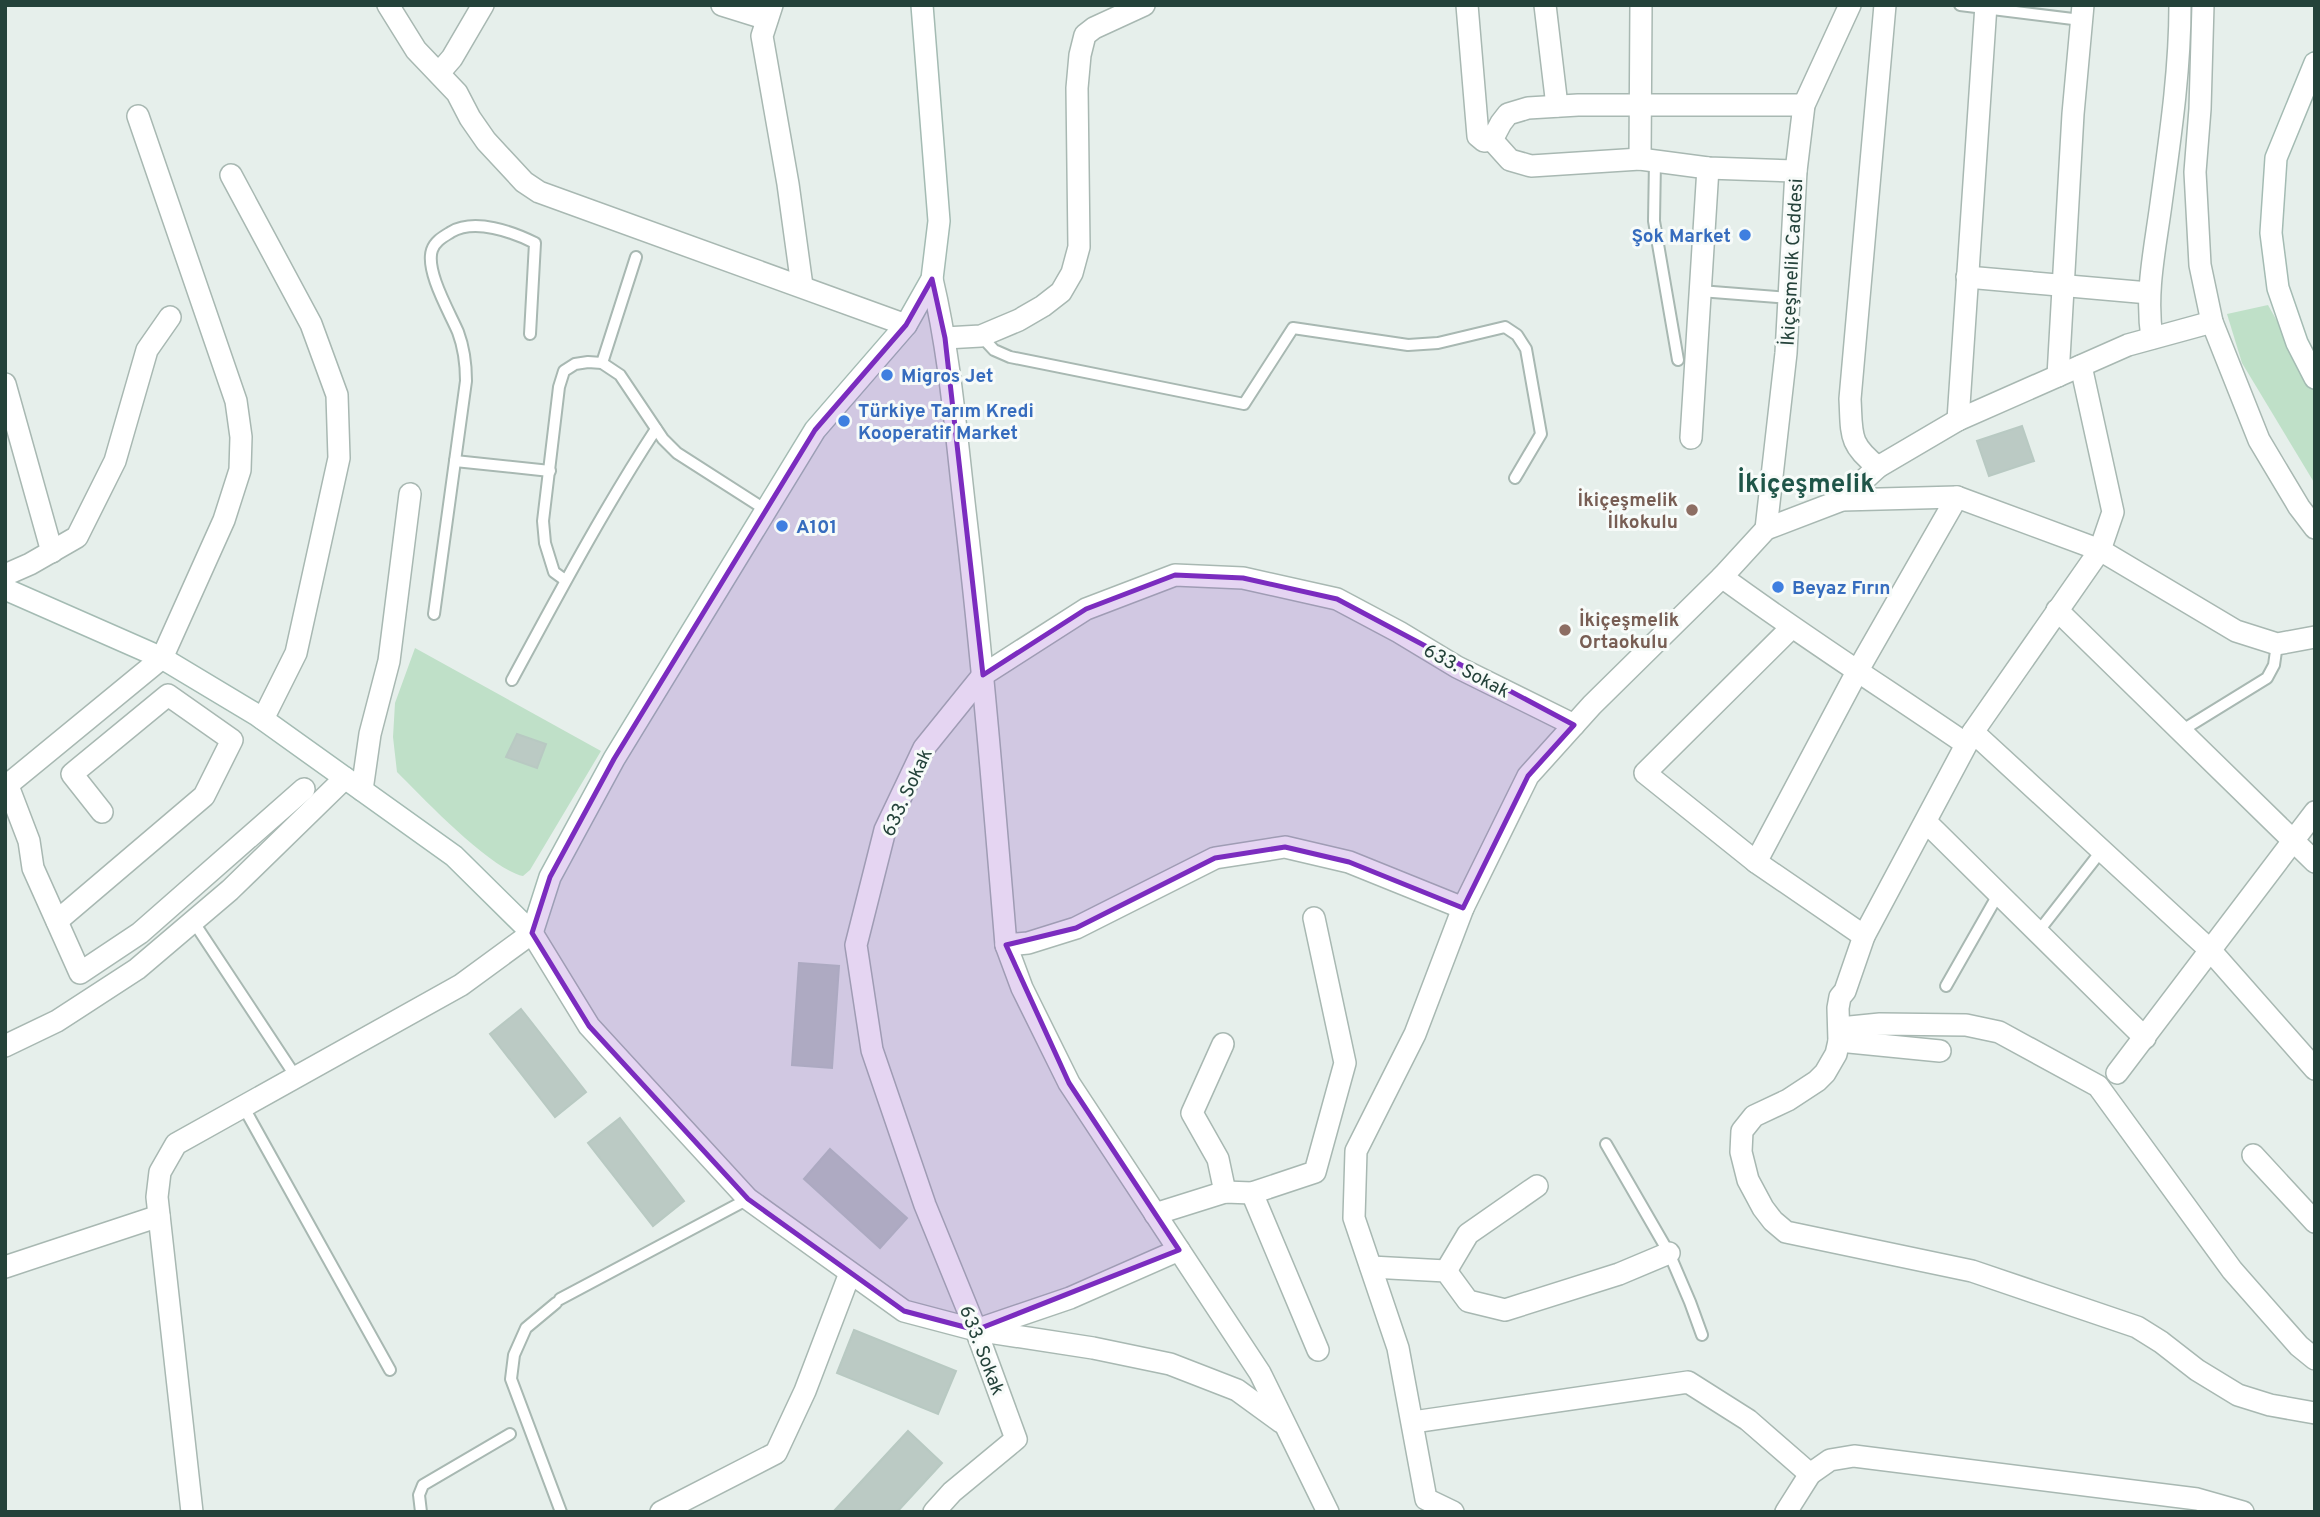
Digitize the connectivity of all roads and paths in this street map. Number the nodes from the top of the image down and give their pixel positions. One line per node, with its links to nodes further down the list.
1 (388, 5): 18 (street)
2 (483, 5): 18 (street)
3 (722, 5): 15 (street)
4 (922, 5): 30 (street)
5 (1144, 5): 40 (street)
6 (1467, 5): 23 (street)
7 (1545, 5): 21 (street)
8 (1641, 5): 19 (street)
9 (1850, 5): 20 (street, İkiçeşmelik Caddesi)
10 (1885, 5): 53 (street)
11 (1960, 5): 14 (lane)
12 (2180, 5): 34 (street)
13 (2203, 5): 37 (street)
14 (1986, 7): 16 (lane); 29 (street)
15 (770, 12): 32 (street)
16 (2082, 13): 31 (street)
17 (2315, 63): 47 (street)
18 (439, 73): 32 (street)
19 (1640, 105): 20 (street); 21 (street); 24 (street)
20 (1804, 105): 26 (street, İkiçeşmelik Caddesi)
21 (1557, 106): 23 (street)
22 (138, 116): 73 (street)
23 (1492, 140): 24 (street)
24 (1648, 160): 25 (street); 43 (lane)
25 (1708, 168): 26 (street); 33 (street)
26 (1796, 171): 35 (street, İkiçeşmelik Caddesi)
27 (231, 175): 77 (street)
28 (636, 257): 44 (lane)
29 (1967, 277): 31 (street); 49 (street)
30 (932, 279): 38 (street); 41 (street)
31 (2063, 285): 34 (street); 46 (street)
32 (802, 286): 38 (street)
33 (1700, 291): 35 (lane); 51 (street)
34 (2148, 293): 42 (street)
35 (1789, 298): 61 (street, İkiçeşmelik Caddesi)
36 (170, 317): 63 (street)
37 (2212, 322): 42 (street); 60 (street)
38 (906, 325): 59 (street)
39 (530, 334): 52 (lane)
40 (981, 336): 41 (street); 55 (lane)
41 (945, 338): 75 (street)
42 (2152, 338): 45 (street)
43 (1678, 360)
44 (602, 363): 50 (lane); 54 (lane)
45 (2081, 366): 46 (street); 62 (street)
46 (2058, 376): 49 (street)
47 (2315, 378)
48 (5, 384): 63 (street)
49 (1958, 420): 53 (street)
50 (656, 429): 59 (lane); 66 (lane)
51 (1691, 438)
52 (455, 461): 54 (lane); 69 (lane)
53 (1878, 467): 58 (street)
54 (550, 471): 66 (lane)
55 (1515, 478)
56 (410, 494): 84 (street)
57 (1956, 498): 58 (street); 62 (street); 74 (street)
58 (1842, 500): 61 (street)
59 (766, 510): 98 (street)
60 (2315, 527)
61 (1766, 529): 65 (street)
62 (2100, 550): 68 (street); 72 (street)
63 (52, 552): 64 (street)
64 (5, 575)
65 (1722, 577): 70 (street); 78 (street)
66 (565, 580): 76 (lane)
67 (5, 589): 73 (street)
68 (2057, 610): 79 (street); 80 (street)
69 (434, 614)
70 (1791, 628): 74 (street); 90 (street)
71 (2315, 637): 72 (street)
72 (2277, 644): 79 (lane)
73 (162, 658): 77 (street); 82 (street)
74 (1858, 670): 80 (street); 90 (street)
75 (984, 675): 78 (street, 633. Sokak); 100 (street); 127 (street, 633. Sokak)
76 (512, 680)
77 (263, 719): 81 (street)
78 (1574, 725): 93 (street)
79 (2181, 731): 88 (street)
80 (1969, 738): 87 (street); 89 (street)
81 (345, 778): 84 (street); 96 (street)
82 (7, 786): 95 (street)
83 (304, 789): 95 (street)
84 (362, 790): 98 (street)
85 (102, 812): 95 (street)
86 (2315, 812): 88 (street)
87 (1926, 822): 92 (street); 99 (street)
88 (2293, 841): 91 (street); 101 (street)
89 (2102, 850): 97 (lane); 101 (street)
90 (1756, 862): 99 (street)
91 (2315, 862)
92 (1999, 893): 97 (street); 102 (lane)
93 (1464, 908): 100 (street); 124 (street)
94 (1314, 918): 116 (street)
95 (57, 921)
96 (193, 921): 106 (street); 110 (lane)
97 (2038, 932): 104 (street)
98 (532, 933): 110 (street); 117 (street)
99 (1864, 936): 103 (street)
100 (1006, 945): 118 (street)
101 (2210, 950): 104 (street); 108 (street)
102 (1946, 986)
103 (1839, 1035): 107 (street); 130 (street); 132 (street)
104 (2145, 1038): 109 (street)
105 (1223, 1044): 115 (street)
106 (5, 1046)
107 (1940, 1051)
108 (2315, 1069)
109 (2117, 1073)
110 (296, 1076): 111 (street)
111 (243, 1106): 119 (street); 131 (lane)
112 (1606, 1144): 122 (lane)
113 (2253, 1155): 120 (street)
114 (1536, 1186): 125 (street)
115 (1225, 1192): 116 (street); 118 (street)
116 (1252, 1193): 129 (street)
117 (748, 1199): 126 (street); 140 (lane)
118 (1155, 1214): 121 (street)
119 (159, 1216): 123 (street); 138 (street)
120 (2315, 1222)
121 (1179, 1250): 127 (street); 134 (street)
122 (1669, 1253): 125 (street); 128 (lane)
123 (5, 1267)
124 (1371, 1267): 125 (street); 133 (street)
125 (1446, 1271)
126 (850, 1273): 127 (street); 141 (street)
127 (976, 1331): 134 (street); 142 (street, 633. Sokak)
128 (1702, 1335)
129 (1318, 1350)
130 (2315, 1359)
131 (390, 1370)
132 (2315, 1413)
133 (1413, 1422): 136 (street); 137 (street)
134 (1284, 1424): 143 (street)
135 (510, 1434): 139 (lane)
136 (1810, 1474): 145 (street); 146 (street)
137 (1422, 1508): 144 (street)
138 (191, 1512)
139 (421, 1512)
140 (561, 1512)
141 (661, 1512)
142 (934, 1512)
143 (1328, 1512)
144 (1453, 1512)
145 (1786, 1512)
146 (2243, 1512)

